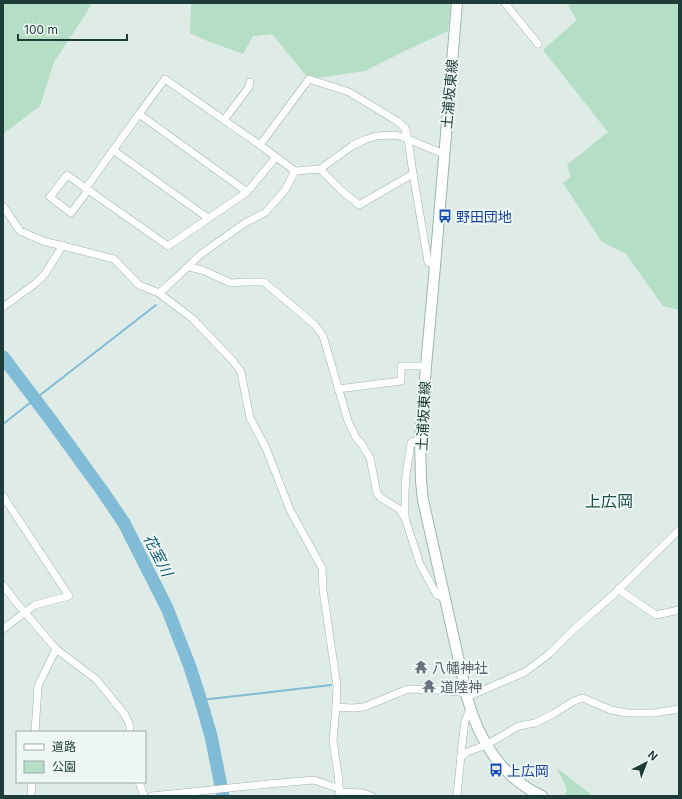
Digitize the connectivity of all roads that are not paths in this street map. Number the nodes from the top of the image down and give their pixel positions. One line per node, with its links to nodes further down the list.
1 (457, 3): 10 (main road, 土浦坂東線)
2 (505, 3): 3 (street)
3 (538, 44)
4 (250, 82): 6 (street)
5 (139, 114): 6 (street); 9 (street); 16 (street)
6 (224, 120): 8 (street)
7 (408, 139): 8 (street); 10 (street); 12 (street); 14 (street)
8 (260, 145): 11 (street)
9 (113, 150): 15 (street); 18 (street)
10 (444, 154): 20 (main road, 土浦坂東線)
11 (276, 157): 13 (street); 16 (street)
12 (320, 168): 13 (street); 14 (street)
13 (296, 171): 21 (street)
14 (413, 174): 20 (street)
15 (86, 188): 15 (street); 18 (street)
16 (247, 192): 18 (street)
17 (3, 206): 19 (street)
18 (208, 218)
19 (63, 245): 22 (street); 23 (street)
20 (435, 266): 24 (main road, 土浦坂東線)
21 (189, 267): 22 (street); 25 (street)
22 (158, 293): 38 (street)
23 (3, 308)
24 (426, 366): 25 (street); 26 (main road, 土浦坂東線)
25 (338, 389): 28 (street)
26 (420, 440): 28 (street); 32 (main road, 土浦坂東線)
27 (3, 496): 34 (street)
28 (405, 518): 32 (street)
29 (679, 530): 31 (street)
30 (3, 584): 34 (street)
31 (618, 589): 33 (street); 37 (street)
32 (446, 598): 37 (main road, 土浦坂東線)
33 (679, 610)
34 (25, 612): 35 (street); 36 (street)
35 (3, 629)
36 (56, 649): 41 (street); 42 (street)
37 (467, 695): 38 (street); 39 (main road, 土浦坂東線)
38 (336, 707): 47 (street)
39 (470, 709): 43 (main road, 土浦坂東線); 44 (street)
40 (679, 709): 43 (street)
41 (35, 731)
42 (130, 731)
43 (486, 745): 44 (street); 53 (main road, 土浦坂東線)
44 (460, 758): 52 (street)
45 (32, 783): 48 (street)
46 (139, 783): 49 (street)
47 (340, 793): 50 (street); 51 (street)
48 (31, 796)
49 (144, 796)
50 (152, 796)
51 (371, 796)
52 (457, 796)
53 (542, 796)

